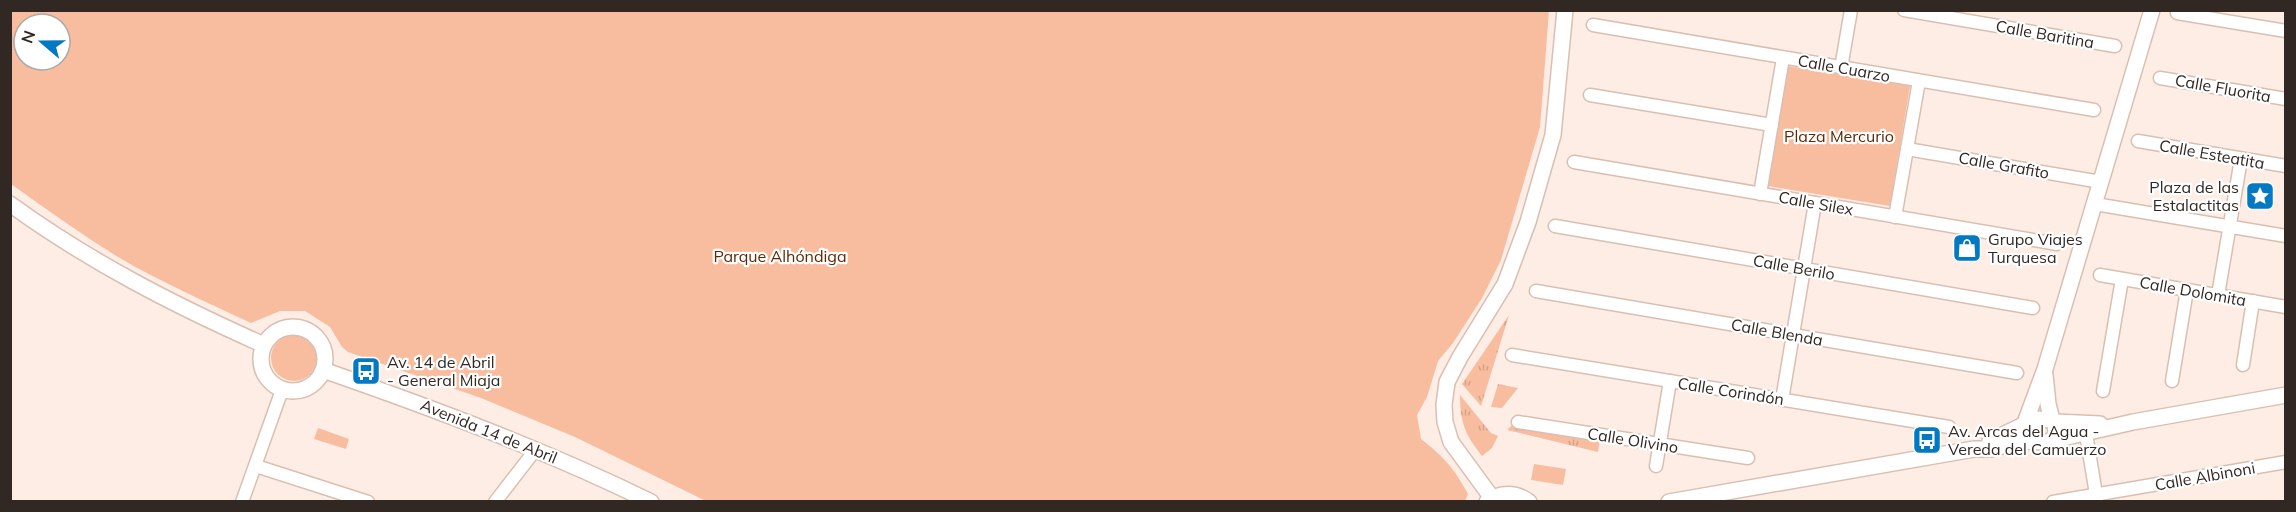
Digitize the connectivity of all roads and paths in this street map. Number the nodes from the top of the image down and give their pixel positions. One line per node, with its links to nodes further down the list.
1 (1564, 10): 68 (street)
2 (1851, 10): 10 (street)
3 (1904, 10): 8 (street, Calle Baritina)
4 (2152, 10): 22 (street)
5 (2176, 13): 7 (street)
6 (1593, 25): 9 (street, Calle Cuarzo)
7 (2286, 31)
8 (2115, 46)
9 (1785, 58): 10 (street, Calle Cuarzo); 16 (street)
10 (1841, 68): 12 (street, Calle Cuarzo)
11 (2160, 78): 14 (street, Calle Fluorita)
12 (1919, 81): 15 (street, Calle Cuarzo); 18 (street)
13 (1590, 95): 16 (street)
14 (2286, 99)
15 (2094, 110)
16 (1772, 126): 23 (street)
17 (2138, 141): 19 (street, Calle Esteatita)
18 (1907, 149): 22 (street, Calle Grafito); 27 (street)
19 (2241, 159): 21 (street, Calle Esteatita); 29 (street)
20 (1574, 162): 23 (street, Calle Silex)
21 (2286, 166)
22 (2101, 182): 26 (street)
23 (1760, 194): 24 (street, Calle Silex)
24 (1815, 203): 27 (street, Calle Silex); 32 (street)
25 (10, 204): 42 (street)
26 (2095, 204): 29 (street); 45 (street)
27 (1895, 217): 31 (street, Calle Silex)
28 (1555, 226): 32 (street, Calle Berilo)
29 (2230, 226): 30 (street); 37 (street)
30 (2286, 236)
31 (2057, 244)
32 (1804, 269): 40 (street, Calle Berilo); 41 (street)
33 (2100, 275): 34 (street, Calle Dolomita)
34 (2122, 279): 35 (street, Calle Dolomita); 51 (street)
35 (2187, 290): 37 (street, Calle Dolomita); 49 (street)
36 (1536, 291): 41 (street, Calle Blenda)
37 (2218, 295): 38 (street, Calle Dolomita)
38 (2253, 301): 39 (street, Calle Dolomita); 44 (street)
39 (2286, 307)
40 (2033, 308)
41 (1793, 335): 47 (street, Calle Blenda); 53 (street)
42 (264, 345): 46 (street); 50 (street)
43 (1512, 355): 48 (street, Calle Corindón)
44 (2242, 365)
45 (2045, 369): 54 (street); 58 (street)
46 (323, 370): 50 (street); 62 (street, Avenida 14 de Abril)
47 (2017, 373)
48 (1670, 381): 53 (street, Calle Corindón); 61 (street)
49 (2172, 381)
50 (282, 390): 65 (street)
51 (2103, 391)
52 (2286, 395): 56 (street)
53 (1782, 400): 57 (street, Calle Corindón)
54 (2054, 421): 56 (street); 58 (street); 60 (street)
55 (1518, 422): 61 (street, Calle Olivino)
56 (2133, 422): 59 (street)
57 (1949, 427)
58 (2025, 430): 60 (street); 74 (street)
59 (2086, 434): 60 (street); 67 (street)
60 (2052, 440)
61 (1659, 445): 63 (street, Calle Olivino); 66 (street)
62 (536, 449): 71 (street); 72 (street, Avenida 14 de Abril)
63 (1748, 458)
64 (2286, 462): 67 (street, Calle Albinoni)
65 (256, 466): 69 (street); 70 (street)
66 (1656, 466)
67 (2096, 498): 75 (street, Calle Albinoni)
68 (1489, 500): 73 (street)
69 (242, 501)
70 (368, 501)
71 (495, 501)
72 (651, 501)
73 (1529, 501)
74 (1669, 501)
75 (2053, 501)

